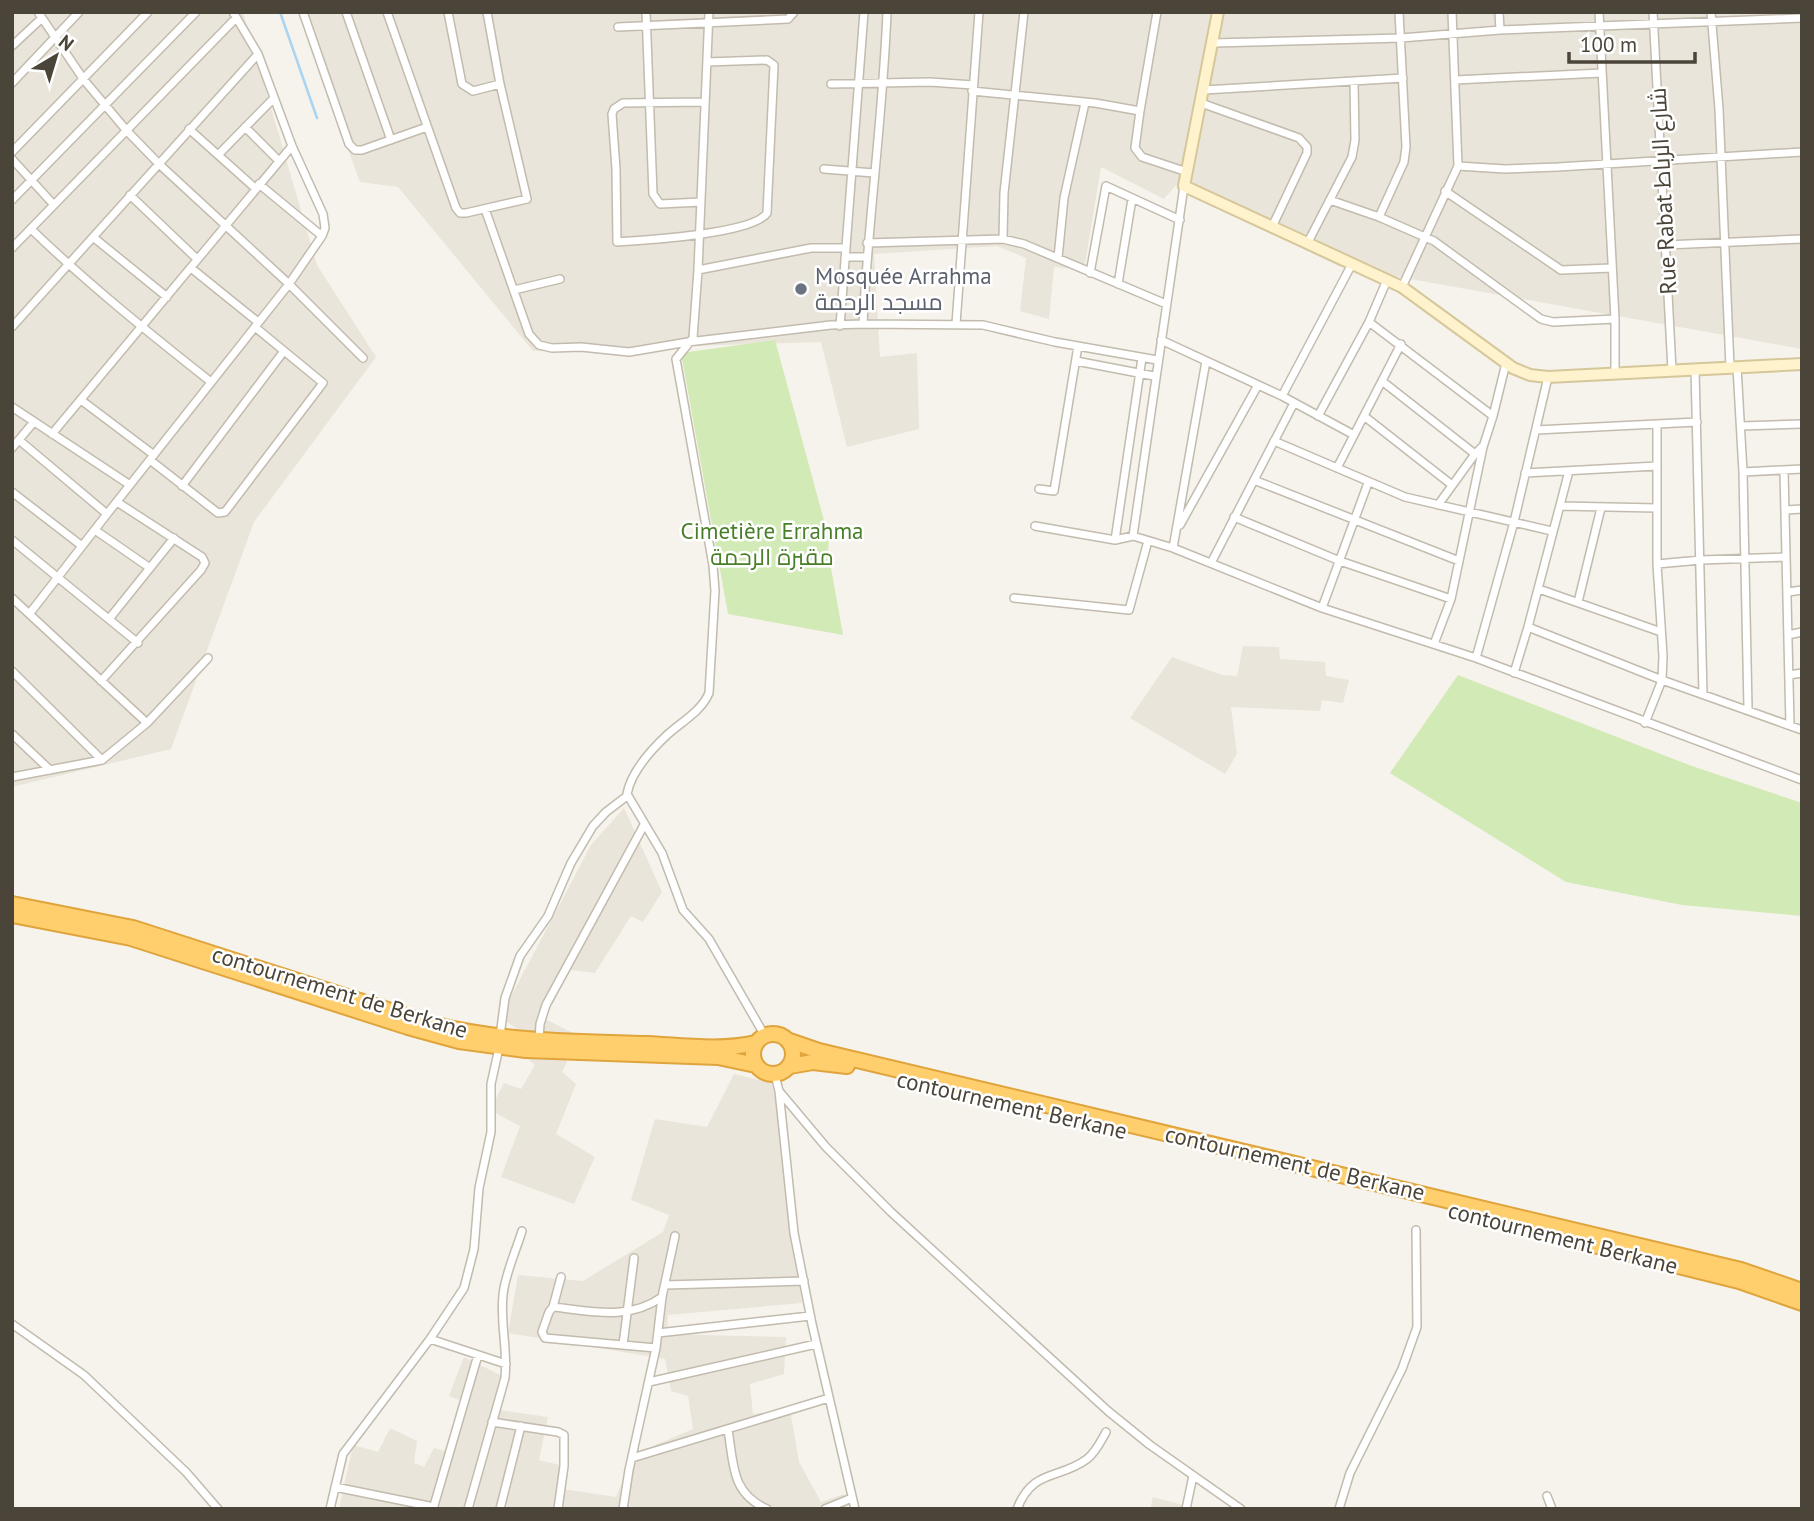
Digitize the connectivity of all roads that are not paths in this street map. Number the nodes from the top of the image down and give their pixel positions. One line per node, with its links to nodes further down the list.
1 (79, 12): 35 (street)
2 (148, 12): 43 (street)
3 (196, 12): 59 (street)
4 (303, 12): 65 (street)
5 (346, 12): 65 (street)
6 (387, 12): 62 (street)
7 (448, 12): 49 (street)
8 (487, 12): 49 (street)
9 (646, 12): 32 (street)
10 (709, 12): 28 (street)
11 (794, 12): 28 (street)
12 (864, 12): 47 (street)
13 (887, 12): 48 (street)
14 (979, 12): 51 (street)
15 (1024, 12): 53 (street)
16 (1157, 12): 60 (street)
17 (1218, 12): 37 (street)
18 (1399, 12): 36 (street)
19 (1452, 12): 34 (street)
20 (1499, 12): 33 (street)
21 (1599, 12): 30 (street)
22 (1653, 12): 29 (street, Rue Rabat شارع الرباط)
23 (40, 15): 35 (street); 38 (street)
24 (235, 15): 39 (street); 64 (street)
25 (1761, 16): 26 (street); 27 (street)
26 (1711, 17): 29 (street); 70 (street)
27 (1802, 18)
28 (709, 22): 32 (street); 40 (street)
29 (1654, 24): 30 (street); 72 (street, Rue Rabat شارع الرباط)
30 (1600, 26): 33 (street); 41 (street)
31 (618, 27): 32 (street)
32 (647, 27): 58 (street)
33 (1500, 30): 34 (street)
34 (1453, 34): 36 (street); 44 (street)
35 (54, 38): 43 (street); 46 (street)
36 (1401, 38): 37 (street); 42 (street)
37 (1213, 43): 52 (street)
38 (12, 46)
39 (258, 54): 54 (street); 63 (street)
40 (707, 62): 55 (street); 97 (street)
41 (1602, 73): 44 (street); 74 (street)
42 (1403, 78): 45 (street); 92 (street)
43 (84, 80): 59 (street); 67 (street)
44 (1455, 80): 76 (street)
45 (1354, 82): 52 (street); 88 (street)
46 (12, 83)
47 (858, 83): 48 (street); 50 (street); 78 (street)
48 (884, 83): 51 (street); 79 (street)
49 (500, 84): 91 (street)
50 (831, 84)
51 (973, 88): 53 (street); 101 (street)
52 (1204, 90): 57 (street)
53 (1014, 94): 56 (street); 102 (street)
54 (274, 97): 61 (street); 66 (street)
55 (705, 102): 58 (street); 89 (street)
56 (1085, 103): 60 (street); 112 (street)
57 (1201, 103): 80 (street); 95 (street)
58 (650, 104): 89 (street); 97 (street)
59 (105, 107): 64 (street); 81 (street)
60 (1139, 111): 80 (street)
61 (245, 127): 69 (street); 73 (street)
62 (427, 127): 65 (street); 91 (street)
63 (189, 129): 69 (street); 75 (street)
64 (127, 131): 75 (street); 90 (street)
65 (391, 140)
66 (292, 146): 73 (street); 98 (street)
67 (12, 152)
68 (1802, 152): 70 (street)
69 (219, 154): 82 (street)
70 (1720, 156): 72 (street); 106 (street)
71 (12, 159): 81 (street)
72 (1661, 159): 74 (street); 107 (street, Rue Rabat شارع الرباط)
73 (279, 161): 82 (street)
74 (1605, 163): 76 (street); 117 (street)
75 (159, 164): 85 (street); 94 (street)
76 (1458, 166): 84 (street)
77 (824, 169): 78 (street)
78 (851, 171): 79 (street); 109 (street)
79 (874, 173): 104 (street)
80 (1187, 173): 83 (street)
81 (31, 181): 87 (street); 90 (street)
82 (257, 186): 94 (street); 98 (street)
83 (1184, 186): 93 (street); 95 (street)
84 (1445, 191): 99 (street); 117 (street)
85 (130, 195): 100 (street); 113 (street)
86 (1132, 199): 93 (street); 119 (street); 123 (street)
87 (12, 200)
88 (1330, 200): 92 (street); 105 (street)
89 (701, 202): 97 (street)
90 (54, 205): 96 (street)
91 (485, 209): 125 (street)
92 (1379, 216): 99 (street)
93 (1180, 220): 127 (street)
94 (225, 225): 113 (street); 122 (street)
95 (1272, 227): 105 (street)
96 (31, 229): 108 (street); 115 (street)
97 (701, 235): 118 (street)
98 (322, 236): 122 (street)
99 (1425, 236): 124 (street); 128 (street)
100 (93, 237): 115 (street); 126 (street)
101 (961, 239): 102 (street); 104 (street); 131 (street)
102 (1003, 239): 112 (street)
103 (1802, 239): 106 (street)
104 (867, 243): 111 (street)
105 (1307, 244): 114 (street)
106 (1725, 244): 107 (street); 148 (street)
107 (1666, 245): 150 (street, Rue Rabat شارع الرباط)
108 (12, 248)
109 (845, 248): 110 (street); 118 (street)
110 (845, 257): 111 (street); 133 (street)
111 (866, 257): 130 (street)
112 (1058, 258): 119 (street)
113 (197, 260): 116 (street)
114 (1352, 264): 121 (street); 158 (street)
115 (68, 265): 134 (street); 135 (street)
116 (191, 268): 126 (street); 132 (street)
117 (1612, 268): 128 (street)
118 (698, 270): 137 (street)
119 (1090, 272): 123 (street)
120 (561, 279): 125 (street)
121 (1387, 280): 124 (street); 129 (street)
122 (289, 284): 132 (street); 141 (street)
123 (1118, 284): 127 (street)
124 (1402, 287): 146 (street)
125 (514, 290): 137 (street)
126 (166, 297): 135 (street)
127 (1166, 304): 136 (street)
128 (1615, 318): 151 (street)
129 (1368, 322): 138 (street); 162 (street)
130 (863, 324): 131 (street); 133 (street)
131 (956, 324): 139 (street)
132 (256, 325): 140 (street); 156 (street)
133 (840, 326): 137 (street)
134 (12, 327)
135 (142, 328): 156 (street); 159 (street)
136 (1161, 340): 143 (street); 145 (street)
137 (688, 342): 260 (street)
138 (1401, 344): 155 (street); 164 (street)
139 (1078, 346): 142 (street); 144 (street)
140 (284, 351): 190 (street); 190 (street)
141 (363, 358)
142 (1142, 358): 143 (street); 152 (street)
143 (1157, 360): 153 (street)
144 (1076, 361): 152 (street); 191 (street)
145 (1206, 361): 157 (street); 206 (street)
146 (1506, 363): 154 (street); 164 (street)
147 (1802, 364): 148 (street)
148 (1734, 367): 149 (street); 169 (street)
149 (1695, 369): 150 (street); 165 (street)
150 (1672, 370): 151 (street)
151 (1615, 373): 154 (street)
152 (1139, 374): 153 (street); 212 (street)
153 (1154, 376): 209 (street)
154 (1548, 377): 170 (street)
155 (1382, 381): 163 (street); 177 (street)
156 (211, 382): 178 (street)
157 (1258, 386): 158 (street); 206 (street)
158 (1282, 396): 160 (street)
159 (81, 400): 171 (street); 178 (street)
160 (1294, 403): 162 (street); 174 (street)
161 (12, 407): 166 (street)
162 (1318, 416): 172 (street)
163 (1364, 416): 172 (street); 189 (street)
164 (1493, 416): 175 (street)
165 (1697, 422): 167 (street); 217 (street)
166 (33, 423): 171 (street); 173 (street)
167 (1657, 424): 170 (street); 179 (street)
168 (1802, 424): 169 (street)
169 (1741, 426): 184 (street)
170 (1536, 430): 185 (street)
171 (52, 434): 188 (street)
172 (1354, 435): 180 (street)
173 (19, 440): 176 (street); 201 (street)
174 (1274, 441): 180 (street); 186 (street)
175 (1483, 447): 177 (street); 200 (street)
176 (12, 448)
177 (1475, 454): 189 (street)
178 (153, 458): 188 (street); 190 (street)
179 (1657, 466): 182 (street); 197 (street)
180 (1337, 468): 187 (street)
181 (1802, 469): 183 (street)
182 (1569, 471): 185 (street); 195 (street)
183 (1784, 471): 184 (street); 199 (street)
184 (1743, 472): 218 (street)
185 (1525, 473): 204 (street)
186 (1254, 480): 202 (street); 203 (street)
187 (1368, 483): 194 (street); 203 (street)
188 (130, 485): 193 (street)
189 (1452, 485): 194 (street)
190 (182, 486)
191 (1039, 489)
192 (12, 492): 214 (street)
193 (117, 502): 201 (street); 210 (street)
194 (1438, 505): 200 (street)
195 (1560, 506): 196 (street); 208 (street)
196 (1601, 508): 197 (street); 231 (street)
197 (1657, 508): 222 (street)
198 (1802, 509): 199 (street)
199 (1786, 510): 216 (street)
200 (1469, 513): 204 (street); 220 (street)
201 (107, 514): 207 (street)
202 (1234, 517): 219 (street); 221 (street)
203 (1354, 522): 219 (street); 220 (street)
204 (1514, 522): 208 (street); 242 (street)
205 (1035, 526): 212 (street)
206 (1178, 529): 215 (street)
207 (94, 530): 214 (street); 223 (street)
208 (1552, 531): 225 (street)
209 (1133, 536): 212 (street); 213 (street)
210 (174, 538): 223 (street); 239 (street)
211 (12, 540): 224 (street)
212 (1115, 540)
213 (1148, 541): 215 (street); 229 (street)
214 (82, 546): 224 (street)
215 (1173, 548): 221 (street)
216 (1786, 558): 218 (street); 227 (street)
217 (1701, 559): 218 (street); 222 (street); 249 (street)
218 (1744, 559): 250 (street)
219 (1340, 561): 230 (street); 232 (street)
220 (1459, 561): 230 (street)
221 (1211, 563): 232 (street)
222 (1657, 564): 236 (street)
223 (150, 568): 234 (street)
224 (58, 577): 233 (street); 234 (street)
225 (1539, 589): 231 (street); 235 (street)
226 (1802, 590): 227 (street)
227 (1788, 592): 238 (street)
228 (12, 598): 233 (street)
229 (1014, 598)
230 (1451, 599): 240 (street)
231 (1578, 602): 236 (street)
232 (1322, 608): 240 (street)
233 (30, 613): 248 (street)
234 (109, 618): 239 (street)
235 (1528, 627): 244 (street); 247 (street)
236 (1661, 632): 247 (street)
237 (1802, 632): 238 (street)
238 (1788, 635): 246 (street)
239 (138, 643): 248 (street)
240 (1434, 644): 242 (street)
241 (208, 658): 251 (street)
242 (1476, 658): 244 (street)
243 (12, 671): 256 (street)
244 (1514, 673): 252 (street)
245 (1802, 673): 246 (street)
246 (1789, 675): 253 (street)
247 (1661, 680): 249 (street); 252 (street)
248 (101, 681): 251 (street)
249 (1703, 694): 250 (street)
250 (1748, 708): 253 (street)
251 (147, 723): 256 (street)
252 (1645, 723): 259 (street)
253 (1790, 725): 254 (street)
254 (1802, 730)
255 (12, 734): 257 (street)
256 (102, 760): 257 (street)
257 (50, 770): 258 (street)
258 (12, 777)
259 (1802, 780)
260 (627, 796): 261 (street); 267 (street)
261 (644, 825): 264 (street); 265 (street)
262 (12, 904): 267 (highway, contournement de Berkane)
263 (12, 915): 267 (highway)
264 (761, 1039): 265 (highway, contournement de Berkane); 266 (highway); 268 (highway)
265 (539, 1040): 267 (highway, contournement de Berkane)
266 (787, 1040): 269 (highway); 279 (highway, contournement de Berkane)
267 (499, 1042): 268 (highway); 287 (street)
268 (755, 1065): 270 (highway)
269 (790, 1066): 270 (highway); 281 (highway, contournement Berkane)
270 (775, 1075): 271 (street)
271 (779, 1091): 277 (street); 300 (street)
272 (1416, 1230): 319 (street)
273 (522, 1231): 292 (street)
274 (675, 1236): 278 (street)
275 (634, 1258): 283 (street)
276 (561, 1277): 282 (street)
277 (804, 1281): 278 (street); 284 (street)
278 (665, 1285): 280 (street)
279 (1802, 1292)
280 (662, 1297): 283 (street); 286 (street)
281 (1802, 1303)
282 (553, 1307): 283 (street); 289 (street)
283 (626, 1313): 289 (street)
284 (810, 1316): 286 (street); 288 (street)
285 (12, 1324): 306 (street)
286 (658, 1333): 290 (street)
287 (430, 1339): 291 (street); 301 (street)
288 (816, 1344): 293 (street); 294 (street)
289 (623, 1345): 290 (street)
290 (656, 1348): 293 (street)
291 (478, 1355): 292 (street); 305 (street)
292 (506, 1364): 295 (street)
293 (649, 1382): 299 (street)
294 (829, 1398): 297 (street); 303 (street)
295 (492, 1422): 296 (street); 308 (street)
296 (521, 1426): 309 (street); 310 (street)
297 (728, 1430): 299 (street); 312 (street)
298 (1106, 1432): 315 (street)
299 (632, 1458): 311 (street)
300 (1193, 1476): 304 (street); 316 (street)
301 (335, 1487): 305 (street); 307 (street)
302 (1546, 1496): 320 (street)
303 (852, 1498): 313 (street); 314 (street)
304 (1227, 1499): 317 (street); 318 (street)
305 (434, 1508)
306 (218, 1509)
307 (330, 1509)
308 (468, 1509)
309 (500, 1509)
310 (558, 1509)
311 (623, 1509)
312 (767, 1509)
313 (825, 1509)
314 (855, 1509)
315 (1017, 1509)
316 (1186, 1509)
317 (1224, 1509)
318 (1241, 1509)
319 (1339, 1509)
320 (1552, 1509)

